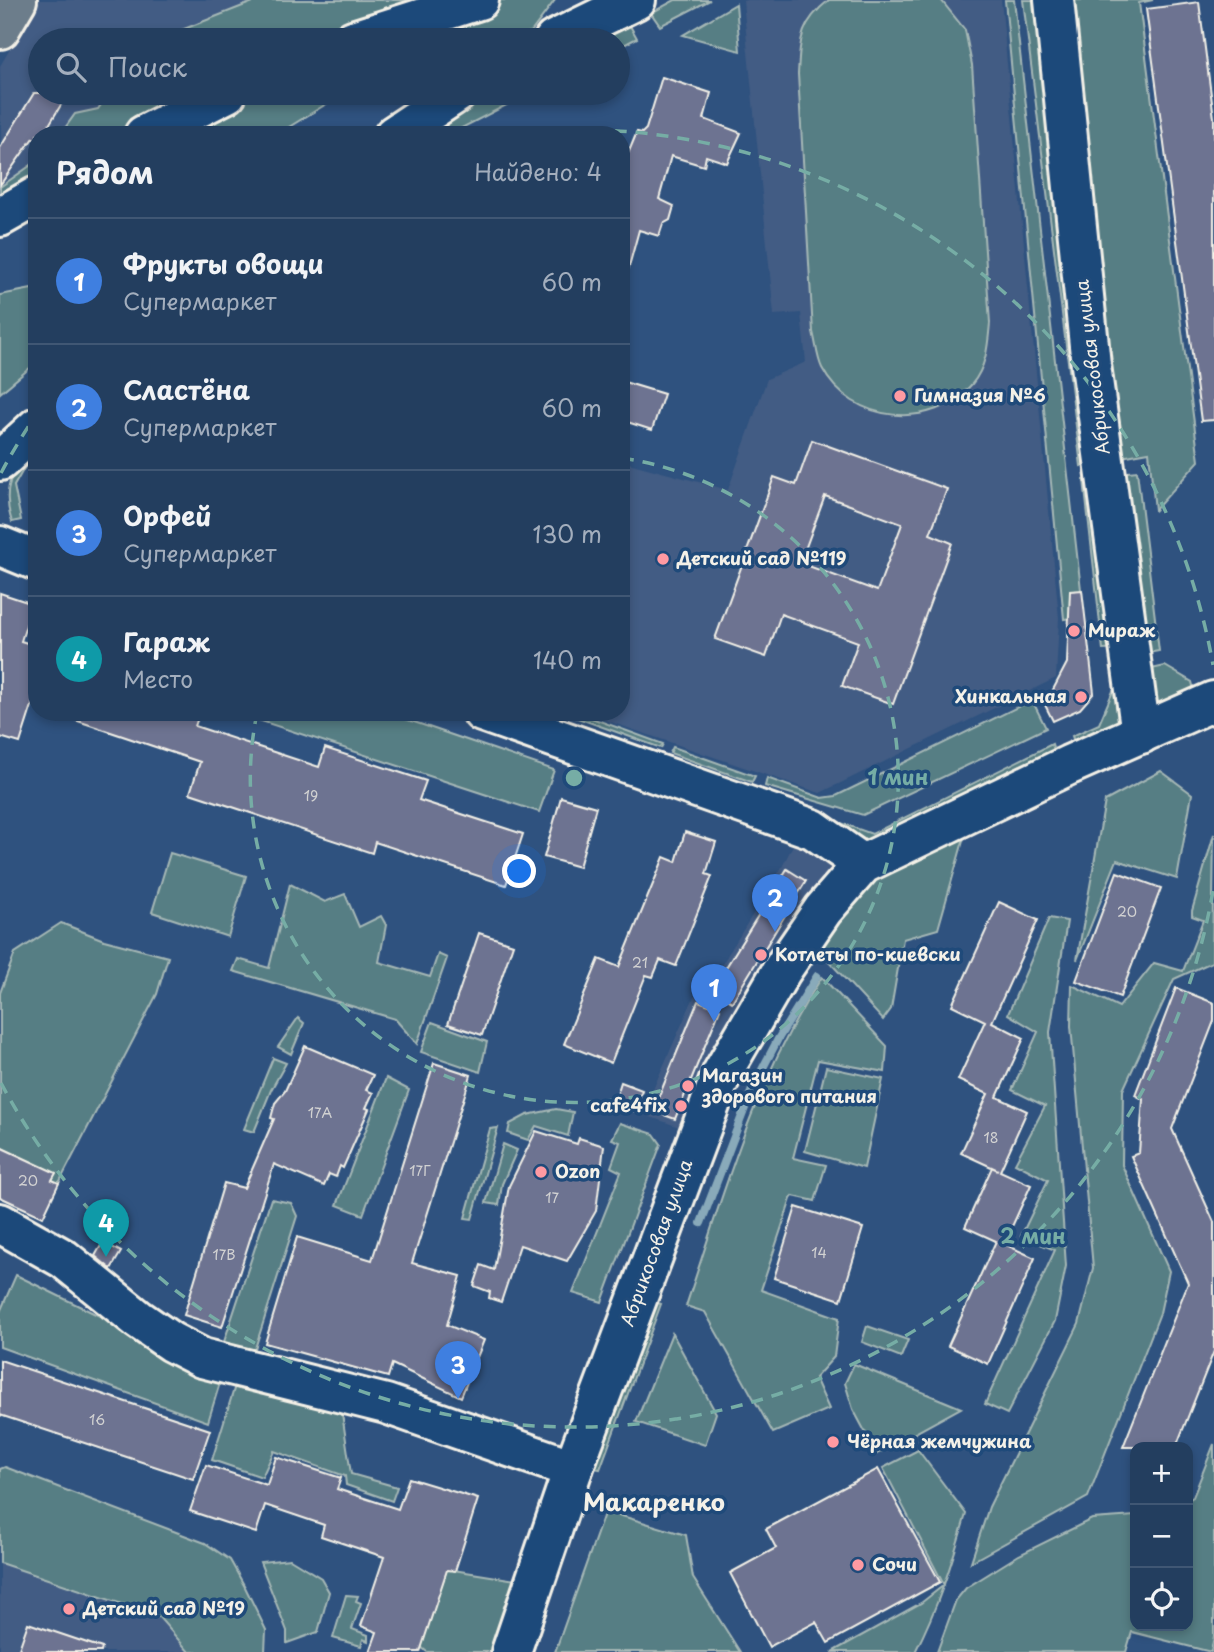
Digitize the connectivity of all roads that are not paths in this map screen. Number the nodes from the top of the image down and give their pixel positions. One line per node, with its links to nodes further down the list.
1 (17, 0): 7 (main road)
2 (479, 0): 5 (street)
3 (636, 0): 6 (street)
4 (1054, 0): 20 (street, Абрикосовая улица)
5 (391, 28)
6 (579, 28)
7 (0, 29)
8 (204, 105): 10 (street)
9 (439, 105): 11 (street)
10 (162, 126)
11 (408, 126)
12 (28, 201): 13 (street)
13 (0, 217)
14 (28, 435): 15 (street)
15 (0, 461)
16 (0, 546): 17 (street)
17 (28, 557)
18 (1214, 701): 20 (street, Абрикосовая улица)
19 (507, 721): 21 (street)
20 (1142, 734): 21 (street, Абрикосовая улица)
21 (863, 864): 23 (street, Абрикосовая улица)
22 (0, 1223): 23 (street)
23 (573, 1469): 24 (street, Абрикосовая улица)
24 (511, 1652)

